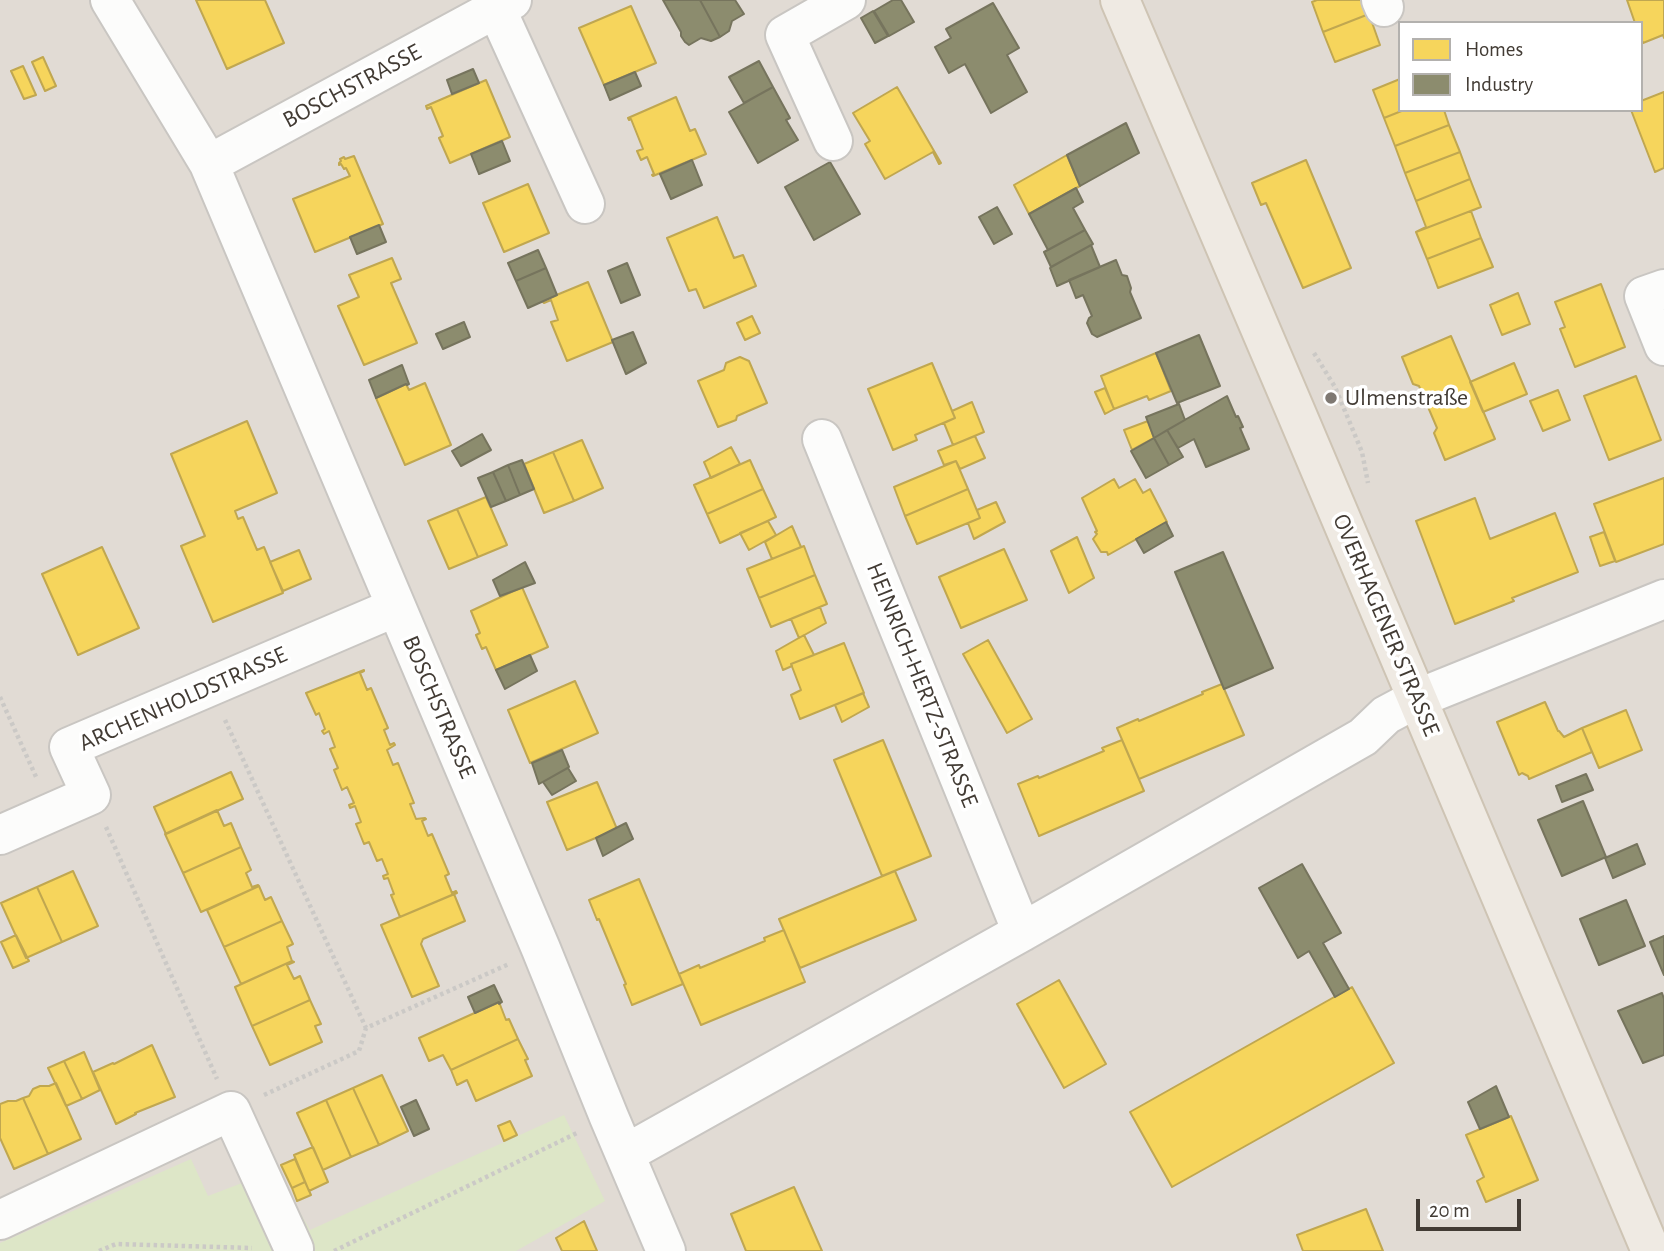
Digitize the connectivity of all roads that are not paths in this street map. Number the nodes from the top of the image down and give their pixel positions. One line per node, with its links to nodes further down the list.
1 (110, 0): 6 (street, BOSCHSTRASSE)
2 (846, 0): 5 (street)
3 (1120, 0): 13 (main road, OVERHAGENER STRASSE)
4 (504, 4): 6 (street, BOSCHSTRASSE); 7 (street, BOSCHSTRASSE)
5 (833, 141)
6 (208, 164): 12 (street, BOSCHSTRASSE)
7 (585, 204)
8 (1664, 289): 9 (street)
9 (1664, 346)
10 (822, 439): 15 (street, HEINRICH-HERTZ-STRASSE)
11 (1664, 598): 13 (street)
12 (396, 607): 14 (street, ARCHENHOLDSTRASSE); 16 (street, BOSCHSTRASSE)
13 (1416, 699): 15 (street); 20 (main road, OVERHAGENER STRASSE)
14 (0, 835)
15 (1022, 932): 16 (street)
16 (625, 1154): 19 (street, BOSCHSTRASSE)
17 (0, 1220): 18 (street)
18 (294, 1249)
19 (666, 1251)
20 (1651, 1251)

